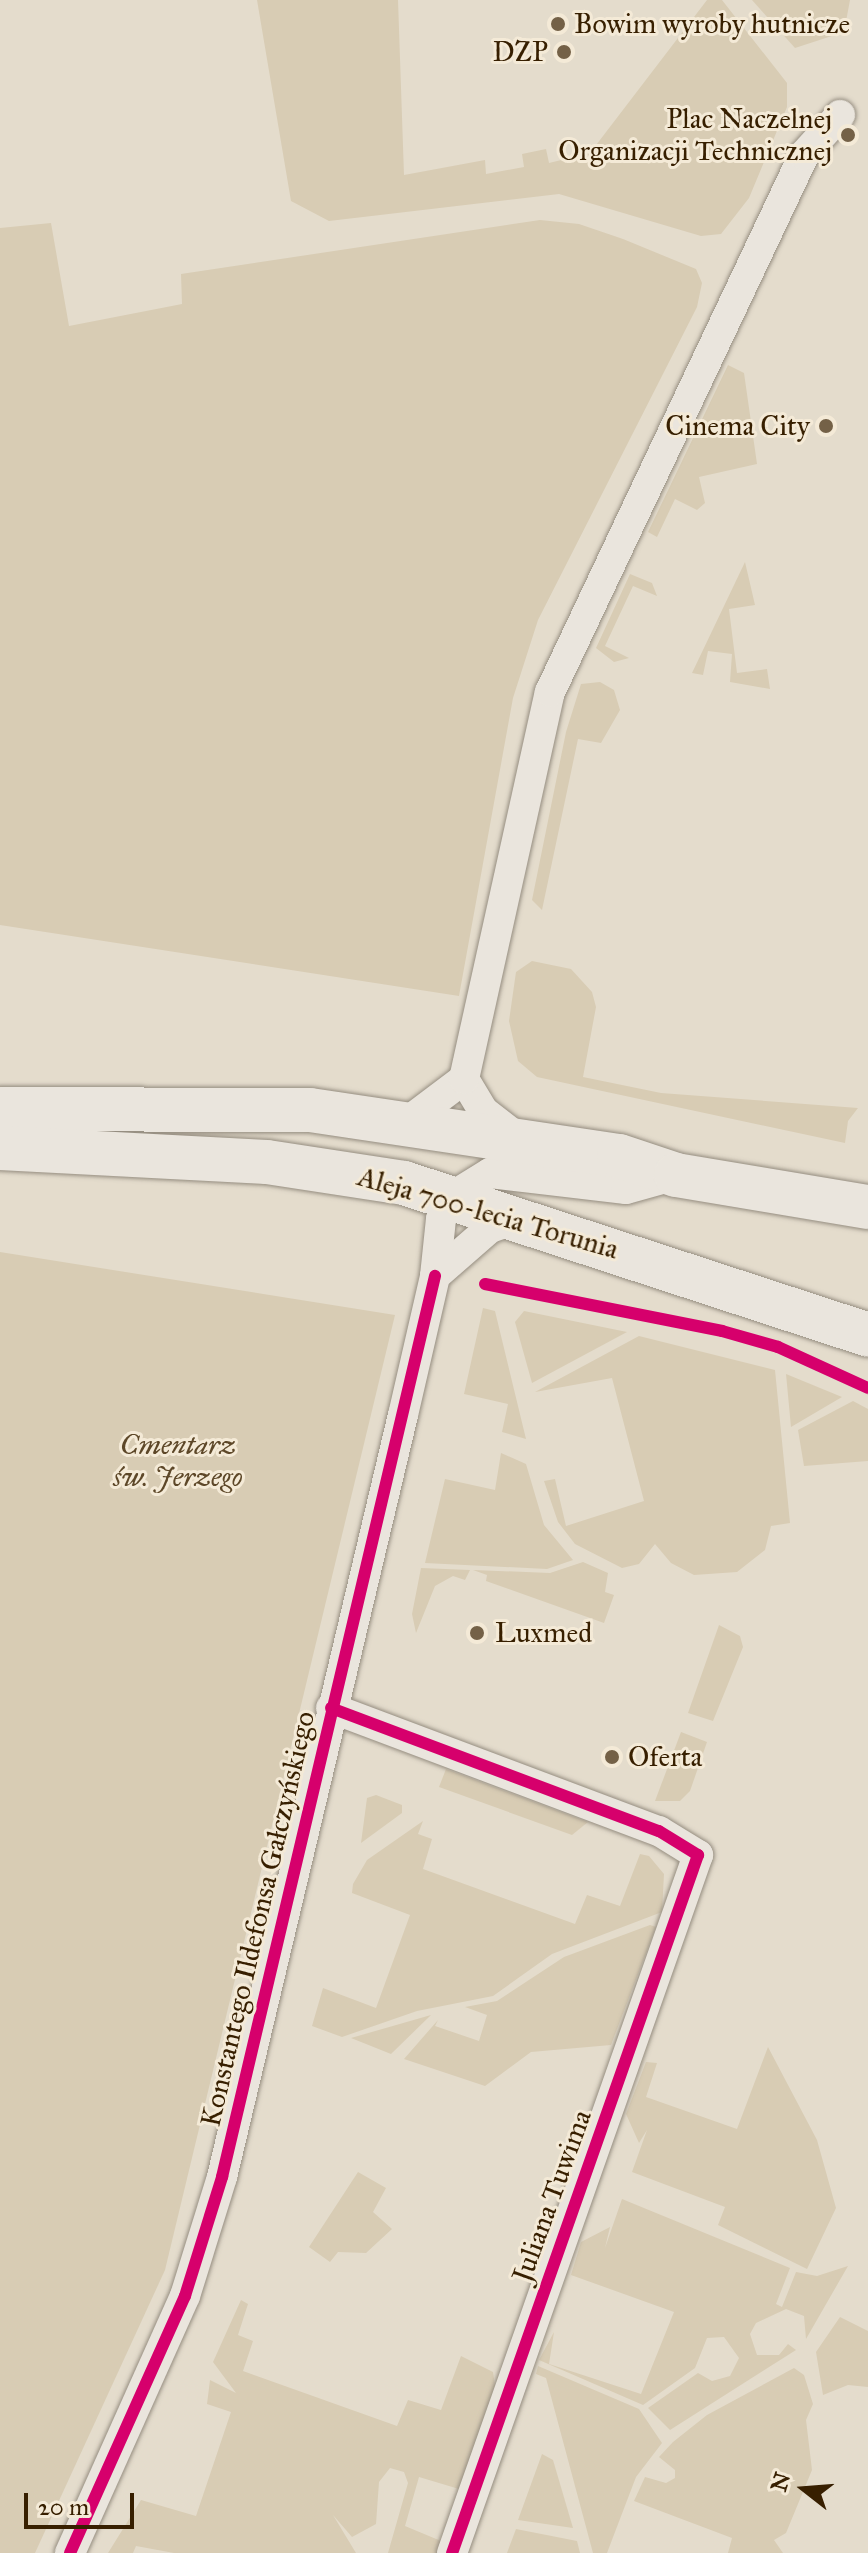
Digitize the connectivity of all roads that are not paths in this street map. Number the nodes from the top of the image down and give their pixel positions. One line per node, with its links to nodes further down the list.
1 (840, 115): 2 (street)
2 (464, 1079): 4 (street); 5 (street)
3 (0, 1109): 4 (main road)
4 (407, 1122): 5 (main road)
5 (524, 1142): 7 (main road)
6 (0, 1148): 8 (main road, Aleja 700-lecia Torunia)
7 (676, 1175): 8 (street); 9 (main road)
8 (451, 1197): 10 (main road, Aleja 700-lecia Torunia); 11 (street, Konstantego Ildefonsa Gałczyńskiego)
9 (868, 1207)
10 (516, 1219): 11 (street); 12 (main road, Aleja 700-lecia Torunia)
11 (435, 1276): 13 (street, Konstantego Ildefonsa Gałczyńskiego)
12 (868, 1335)
13 (331, 1708): 14 (street, Konstantego Ildefonsa Gałczyńskiego); 15 (street, Juliana Tuwima)
14 (70, 2553)
15 (452, 2553)

